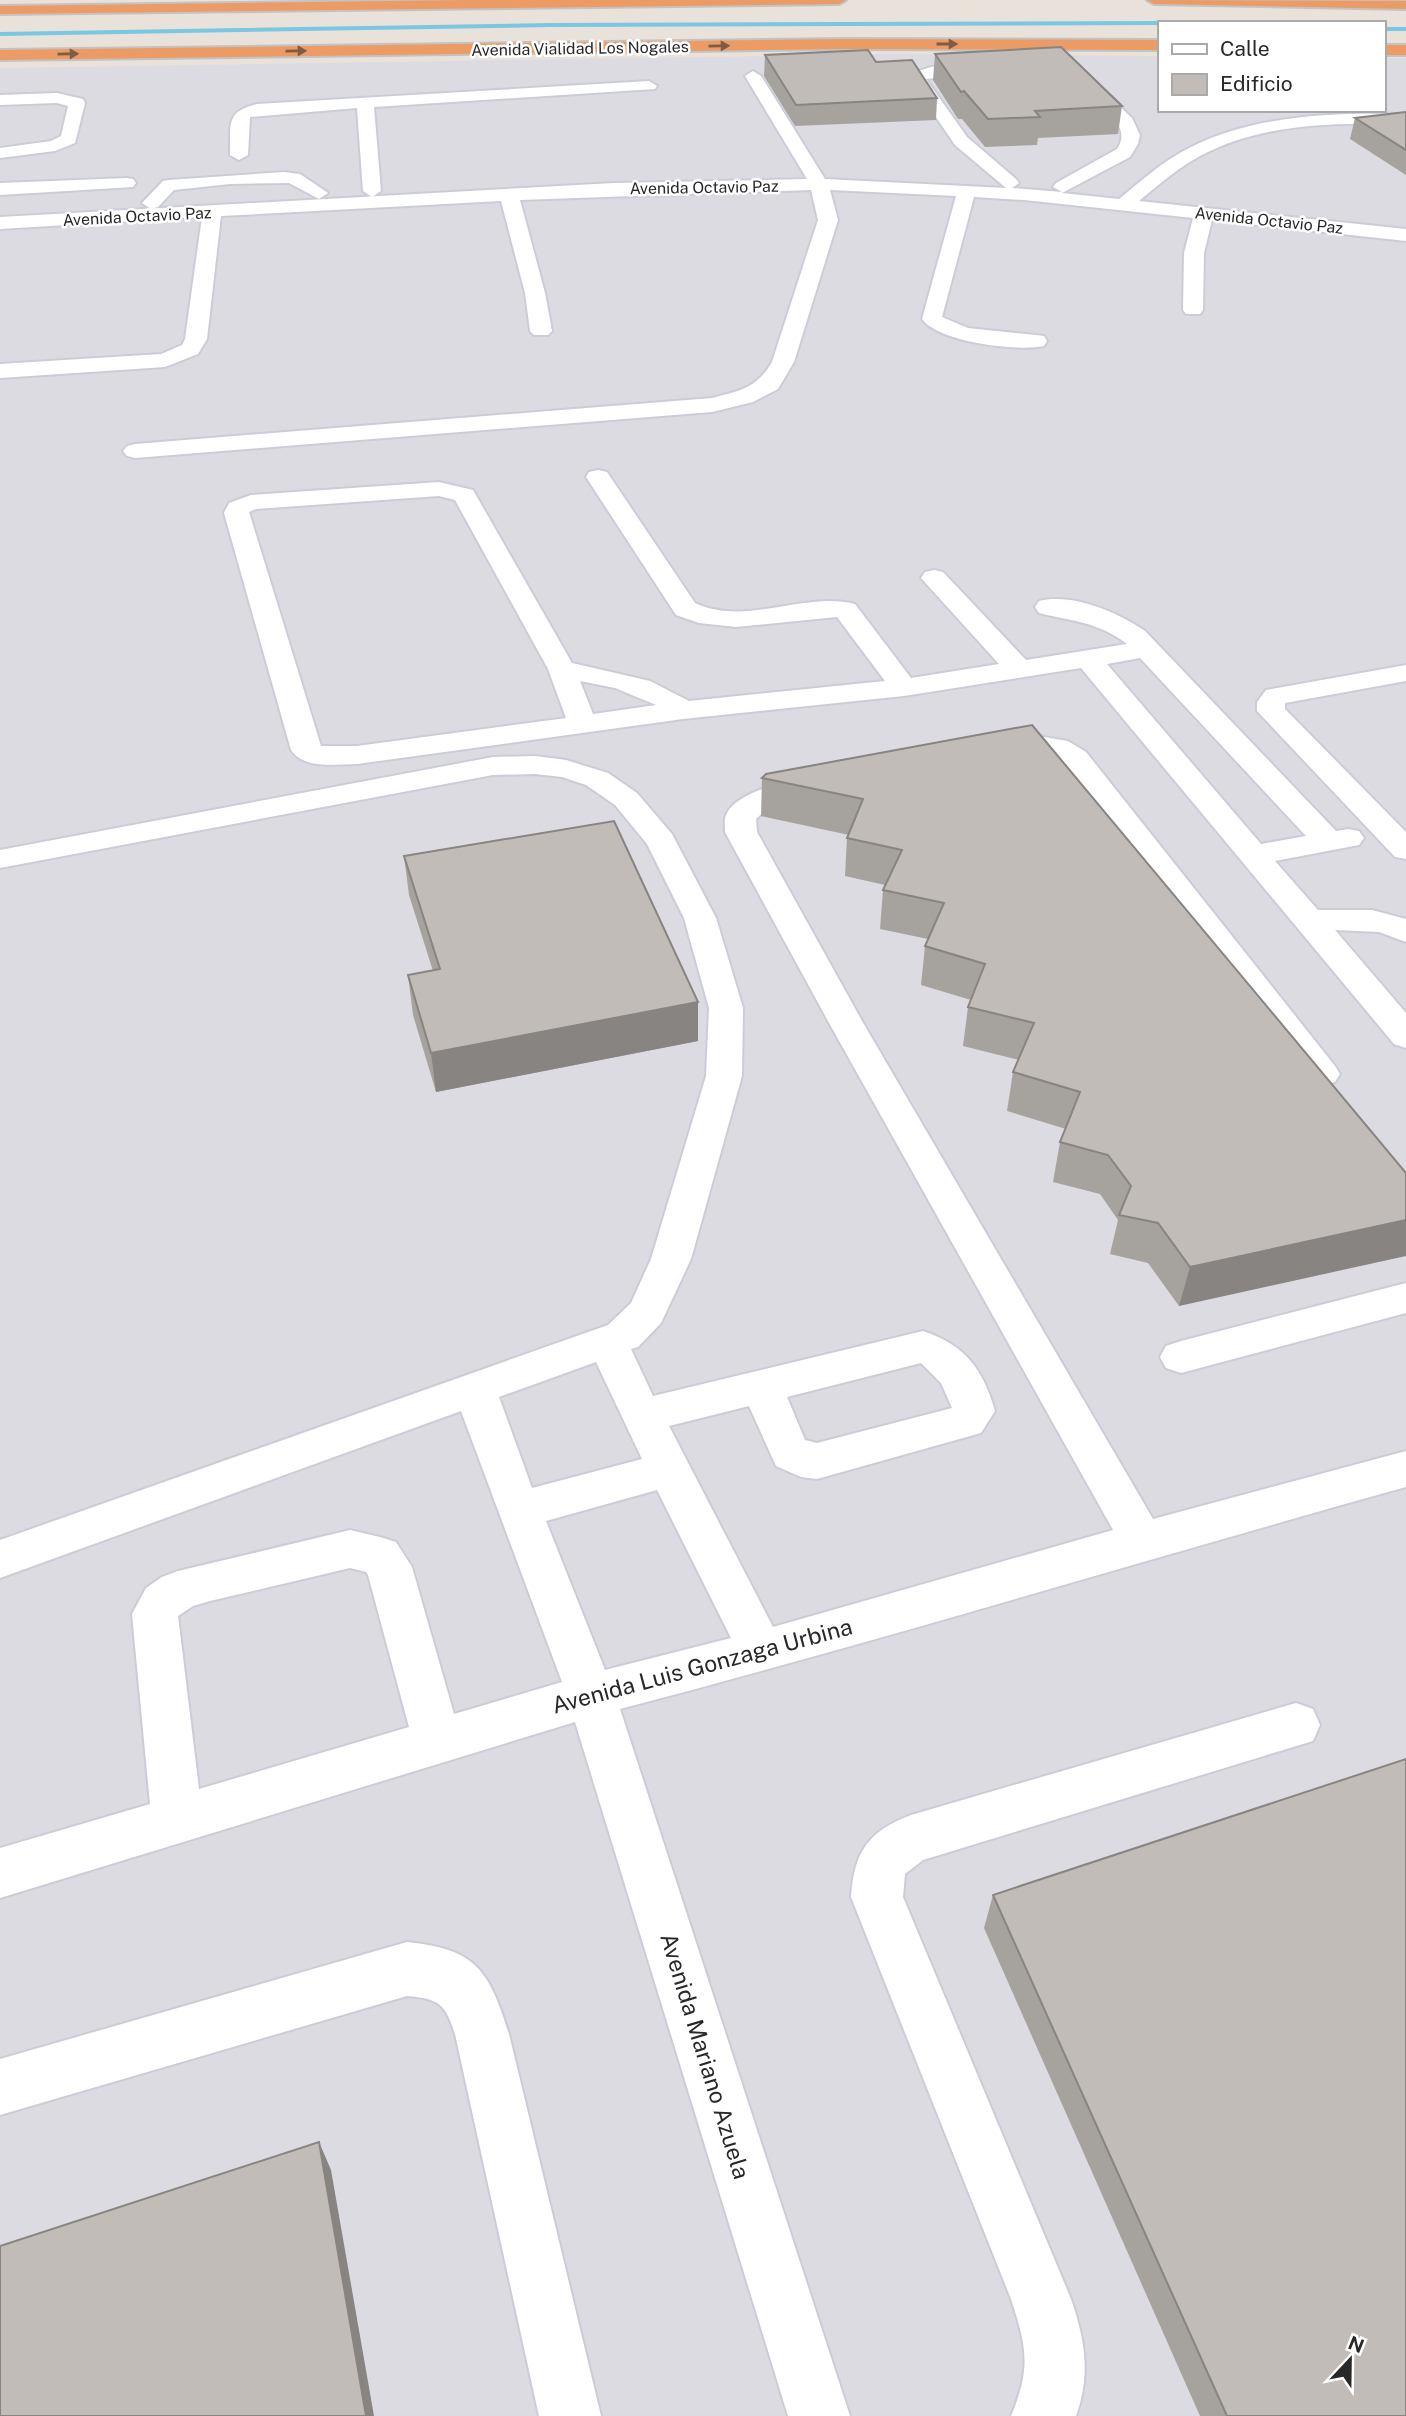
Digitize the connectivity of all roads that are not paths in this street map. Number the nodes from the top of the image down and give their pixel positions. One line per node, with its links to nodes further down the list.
1 (810, 0): 2 (highway); 5 (highway)
2 (839, 0)
3 (1154, 0): 4 (highway)
4 (1380, 2): 6 (highway)
5 (252, 3): 7 (highway)
6 (1406, 5)
7 (0, 10)
8 (1158, 45): 11 (highway, Avenida Vialidad Los Nogales, one-way to 8)
9 (1385, 50): 10 (highway)
10 (1406, 50)
11 (0, 55)
12 (1000, 68): 23 (street)
13 (752, 76): 21 (street)
14 (649, 86): 17 (street)
15 (1093, 90): 24 (street)
16 (0, 100): 19 (street)
17 (365, 104): 20 (street); 27 (street)
18 (1406, 119): 29 (street)
19 (0, 153)
20 (239, 155)
21 (816, 179): 23 (street, Avenida Octavio Paz); 26 (street, Avenida Octavio Paz); 27 (street, Avenida Octavio Paz); 28 (street, Avenida Octavio Paz); 31 (street)
22 (127, 183): 25 (street)
23 (1010, 183): 24 (street, Avenida Octavio Paz)
24 (1062, 187): 29 (street, Avenida Octavio Paz)
25 (0, 189)
26 (967, 190): 29 (street, Avenida Octavio Paz); 42 (street)
27 (372, 191): 33 (street, Avenida Octavio Paz)
28 (509, 195): 32 (street, Avenida Octavio Paz); 41 (street)
29 (1130, 200): 34 (street, Avenida Octavio Paz); 37 (street, Avenida Octavio Paz)
30 (802, 207): 31 (street)
31 (827, 207): 44 (street)
32 (212, 211): 35 (street, Avenida Octavio Paz); 43 (street)
33 (0, 212)
34 (1204, 212): 38 (street, Avenida Octavio Paz); 40 (street)
35 (34, 221): 36 (street, Avenida Octavio Paz); 39 (street)
36 (0, 223)
37 (1406, 224)
38 (1406, 234)
39 (31, 242)
40 (1193, 310)
41 (541, 331)
42 (1036, 341)
43 (0, 371)
44 (135, 451)
45 (598, 477): 53 (street)
46 (934, 578): 51 (street)
47 (1048, 607): 48 (street)
48 (1147, 649): 49 (street); 59 (street)
49 (1088, 659): 51 (street); 60 (street)
50 (562, 669): 54 (street); 55 (street); 55 (street)
51 (1020, 670): 53 (street)
52 (1406, 673): 58 (street)
53 (904, 688): 54 (street)
54 (682, 709): 55 (street)
55 (582, 723)
56 (963, 758): 65 (street)
57 (846, 781): 75 (street)
58 (1400, 836): 59 (street)
59 (1328, 842): 60 (street)
60 (1254, 855): 62 (street)
61 (0, 859): 67 (street)
62 (1308, 920): 63 (street); 64 (street)
63 (1406, 932)
64 (1406, 1036)
65 (1339, 1096)
66 (1406, 1298): 68 (street)
67 (608, 1343): 70 (street); 71 (street)
68 (1181, 1357)
69 (762, 1386): 71 (street)
70 (476, 1390): 74 (street, Avenida Mariano Azuela); 76 (street)
71 (642, 1416): 72 (street)
72 (669, 1469): 74 (street); 77 (street)
73 (1402, 1476): 75 (street, Avenida Luis Gonzaga Urbina)
74 (519, 1510): 78 (street, Avenida Mariano Azuela)
75 (1142, 1541): 77 (street, Avenida Luis Gonzaga Urbina)
76 (0, 1559)
77 (761, 1651): 78 (street, Avenida Luis Gonzaga Urbina)
78 (592, 1695): 80 (street, Avenida Luis Gonzaga Urbina); 85 (street, Avenida Mariano Azuela)
79 (1296, 1725): 86 (street)
80 (437, 1741): 81 (street, Avenida Luis Gonzaga Urbina); 81 (street)
81 (177, 1820): 82 (street, Avenida Luis Gonzaga Urbina)
82 (0, 1873)
83 (0, 2087): 84 (street)
84 (570, 2416)
85 (819, 2416)
86 (1042, 2416)

